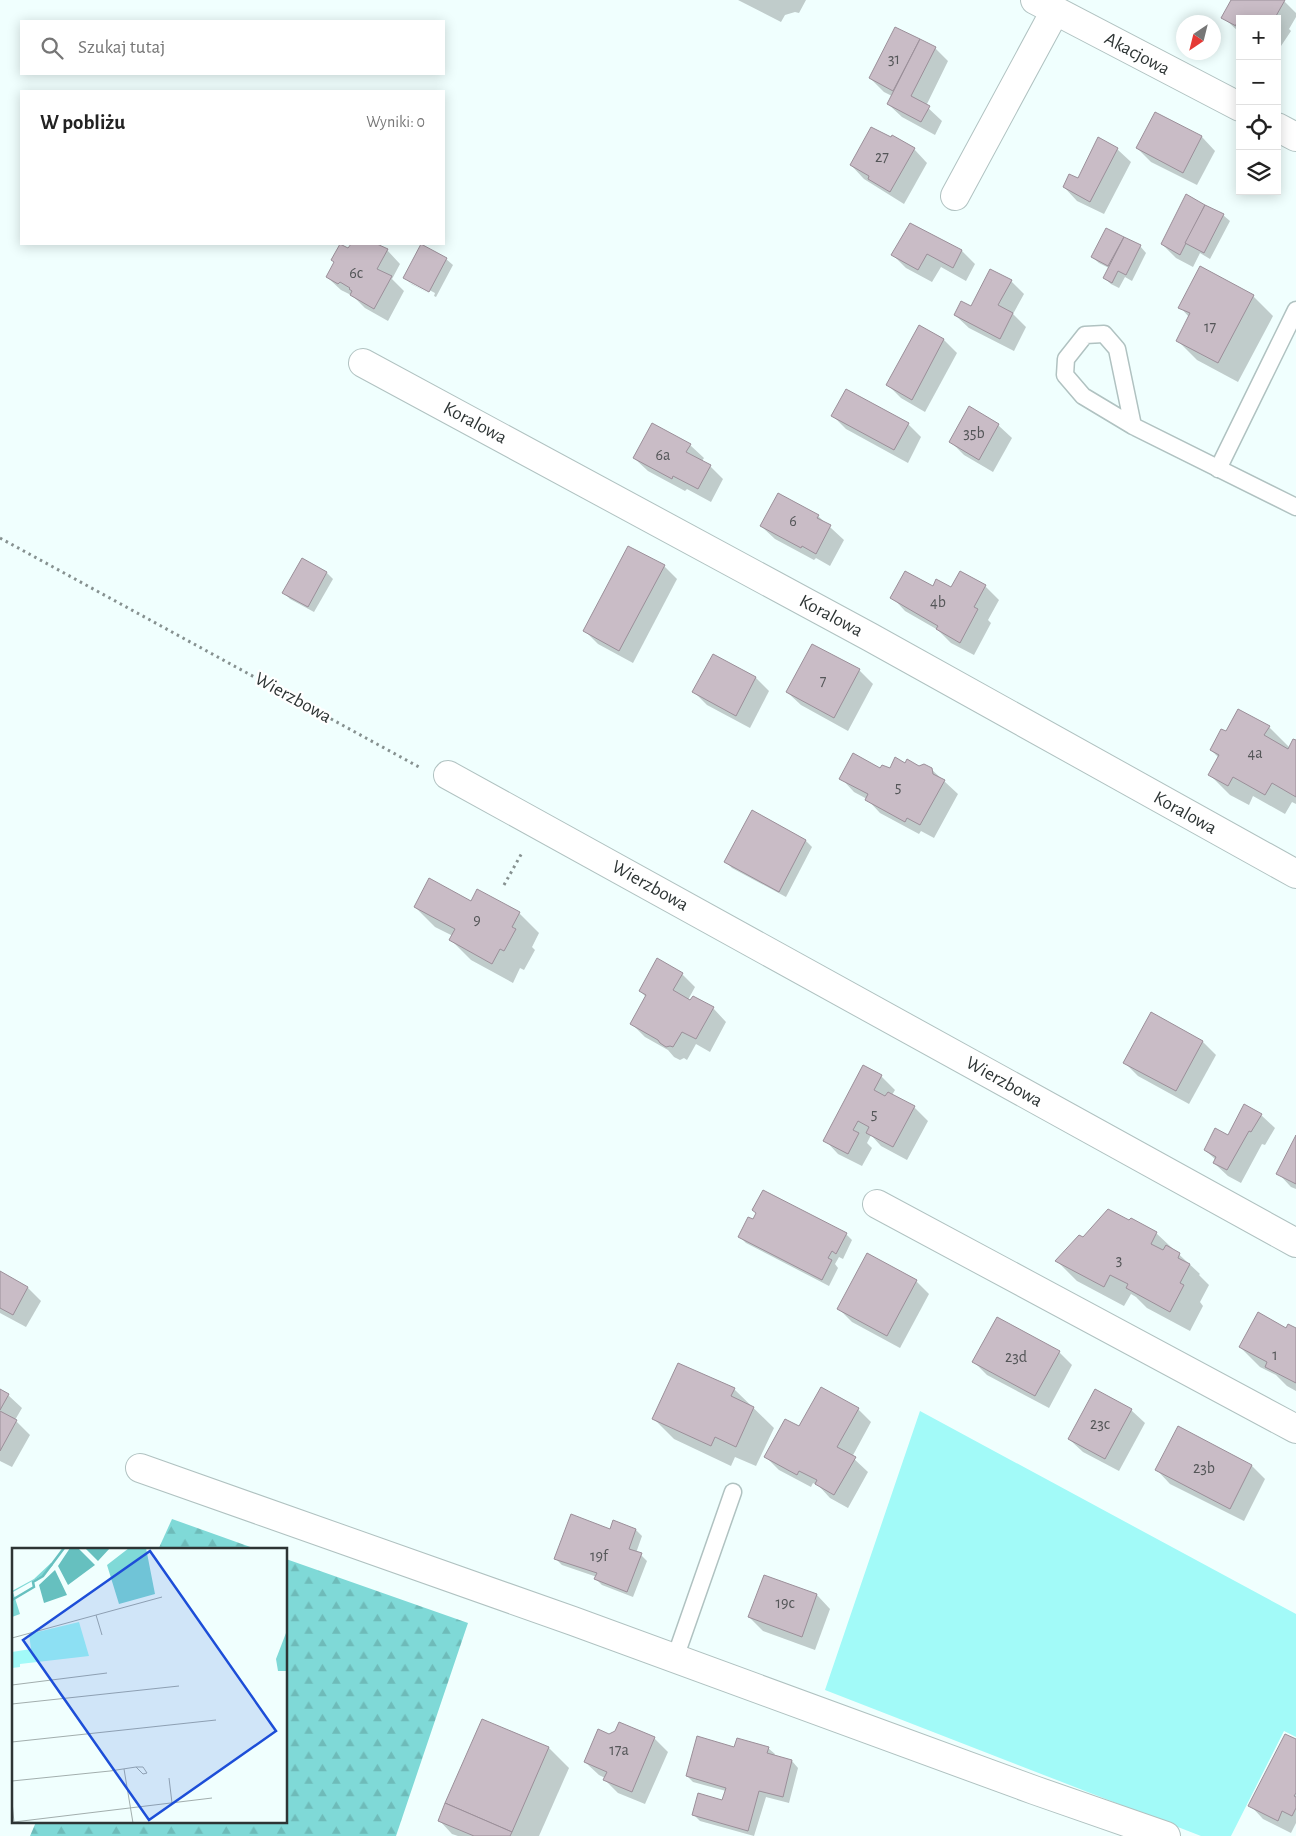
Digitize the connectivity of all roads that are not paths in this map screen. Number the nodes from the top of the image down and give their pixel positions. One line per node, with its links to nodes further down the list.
1 (1045, 5): 2 (street, Akacjowa); 5 (street)
2 (1236, 105)
3 (1281, 129): 4 (street)
4 (1296, 137)
5 (956, 196)
6 (1296, 310): 9 (lane)
7 (363, 363): 12 (street, Koralowa)
8 (1133, 426): 8 (lane); 9 (lane)
9 (1218, 469): 10 (lane)
10 (1296, 507)
11 (448, 775): 14 (street, Wierzbowa)
12 (1296, 874)
13 (877, 1204): 15 (street)
14 (1296, 1243)
15 (1296, 1429)
16 (140, 1468): 18 (street)
17 (732, 1492): 18 (lane)
18 (675, 1658): 19 (street)
19 (1166, 1836)

